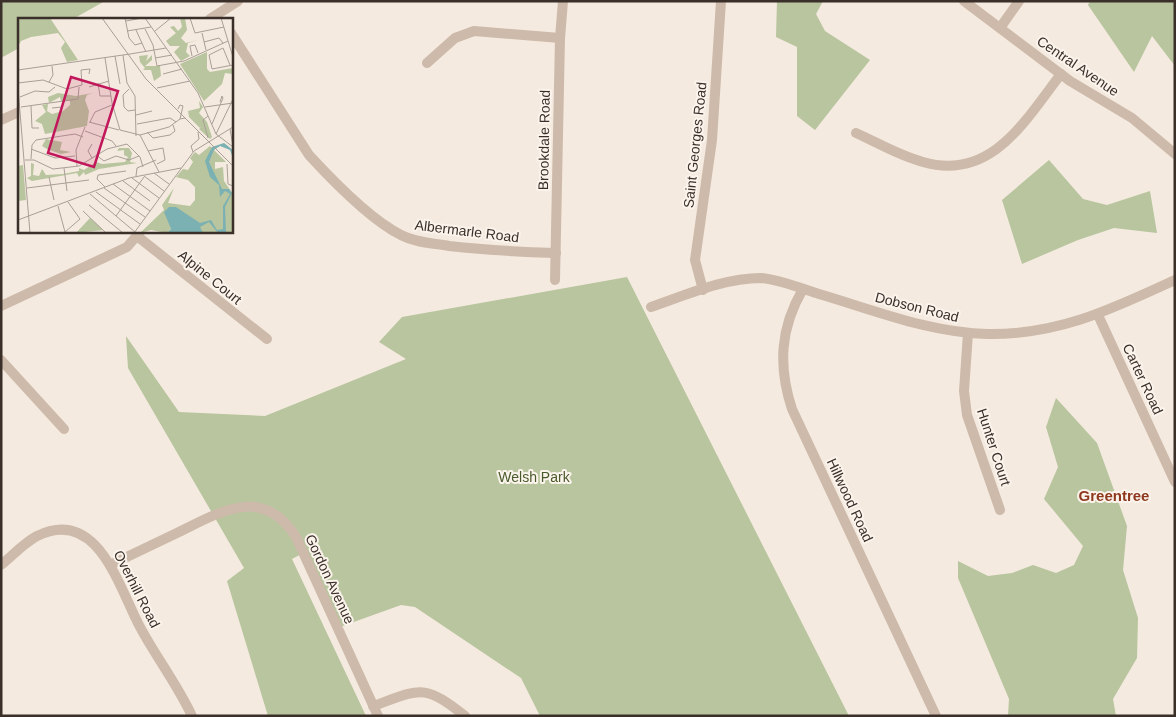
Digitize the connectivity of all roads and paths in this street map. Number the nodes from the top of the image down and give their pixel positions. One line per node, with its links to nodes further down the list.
1 (238, 1): 6 (street)
2 (563, 1): 9 (street, Brookdale Road)
3 (721, 1): 21 (street, Saint Georges Road)
4 (964, 1): 7 (street, Central Avenue)
5 (1019, 1): 7 (street)
6 (217, 17)
7 (1000, 28): 11 (street, Central Avenue)
8 (232, 35): 17 (street, Albermarle Road)
9 (560, 38): 10 (street); 17 (street, Brookdale Road)
10 (428, 63)
11 (1061, 74): 14 (street); 15 (street, Central Avenue)
12 (18, 112): 13 (street)
13 (1, 120)
14 (856, 133)
15 (1175, 154)
16 (139, 234): 22 (street); 26 (street, Alpine Court)
17 (556, 253): 18 (street, Brookdale Road)
18 (555, 280)
19 (1175, 280): 24 (street, Dobson Road)
20 (803, 289): 21 (street, Dobson Road); 25 (street, Dobson Road); 36 (street, Hillwood Road)
21 (703, 290): 23 (street, Dobson Road)
22 (1, 306)
23 (651, 307)
24 (1098, 315): 25 (street, Dobson Road); 29 (street, Carter Road)
25 (968, 333): 30 (street, Hunter Court)
26 (267, 339)
27 (1, 360): 28 (street)
28 (64, 429)
29 (1175, 482)
30 (1000, 510)
31 (1, 565): 32 (street, Overhill Road)
32 (110, 565): 33 (street, Gordon Avenue); 34 (street, Overhill Road)
33 (375, 711): 35 (street)
34 (192, 716)
35 (465, 716)
36 (936, 716)

